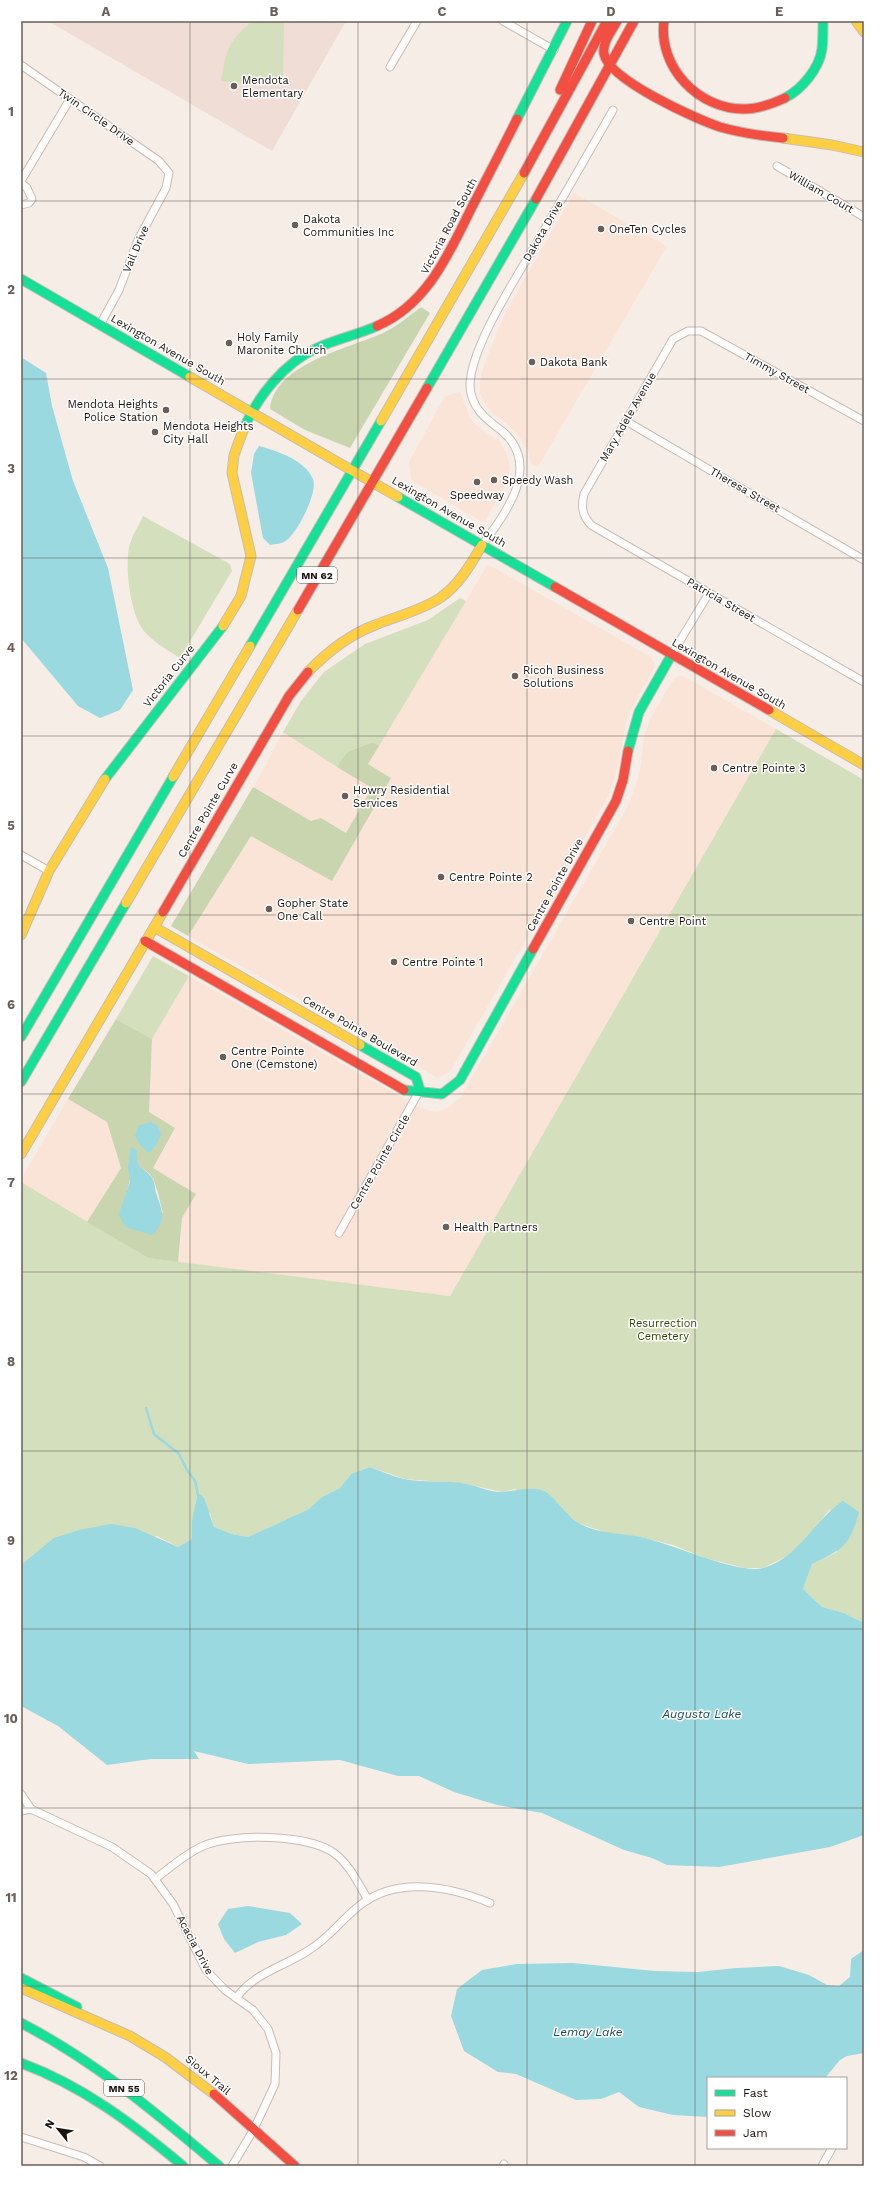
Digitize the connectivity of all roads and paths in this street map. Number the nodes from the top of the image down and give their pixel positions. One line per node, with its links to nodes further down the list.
1 (417, 21): 15 (street)
2 (504, 21): 12 (street)
3 (567, 21): 12 (main road, Victoria Road South)
4 (592, 21): 24 (main road)
5 (607, 21): 24 (main road, MN 62)
6 (617, 21): 14 (main road)
7 (634, 21): 14 (main road, MN 62)
8 (664, 21): 9 (main road)
9 (823, 21)
10 (856, 21): 11 (main road)
11 (864, 32)
12 (554, 50): 28 (main road, Victoria Road South)
13 (21, 65): 16 (street, Twin Circle Drive)
14 (610, 66): 18 (main road); 32 (main road, MN 62)
15 (390, 67)
16 (70, 99): 20 (street, Twin Circle Drive); 21 (street)
17 (613, 110): 34 (street, Dakota Drive)
18 (864, 152)
19 (777, 166): 23 (street, William Court)
20 (169, 172): 26 (street, Vail Drive)
21 (21, 182): 22 (street)
22 (21, 206)
23 (864, 217)
24 (500, 218): 31 (main road, MN 62)
25 (21, 279): 26 (main road, Lexington Avenue South)
26 (100, 325): 28 (main road, Lexington Avenue South)
27 (688, 331): 29 (street, Mary Adele Avenue); 30 (street, Timmy Street)
28 (252, 412): 31 (main road, Lexington Avenue South); 41 (main road, Victoria Curve)
29 (626, 421): 33 (street, Mary Adele Avenue); 35 (street, Theresa Street)
30 (864, 421)
31 (352, 470): 32 (main road, Lexington Avenue South); 45 (main road, MN 62)
32 (372, 481): 34 (main road, Lexington Avenue South); 46 (main road, MN 62)
33 (582, 512): 36 (street, Patricia Street)
34 (482, 545): 37 (main road, Lexington Avenue South); 42 (main road, Centre Pointe Curve)
35 (864, 560)
36 (709, 593): 37 (street); 38 (street, Patricia Street)
37 (672, 654): 39 (main road, Lexington Avenue South); 47 (main road, Centre Pointe Drive)
38 (864, 682)
39 (864, 765)
40 (21, 855): 41 (street)
41 (49, 871): 43 (main road, Victoria Curve)
42 (154, 927): 44 (main road, Centre Pointe Curve); 47 (main road, Centre Pointe Boulevard)
43 (21, 935)
44 (145, 942): 47 (main road); 48 (main road, Centre Pointe Curve)
45 (21, 1037)
46 (21, 1082)
47 (420, 1090): 49 (street, Centre Pointe Circle)
48 (21, 1154)
49 (339, 1233)
50 (21, 1794): 51 (street)
51 (31, 1809): 52 (street); 53 (street, Acacia Drive)
52 (21, 1812)
53 (155, 1879): 54 (street); 58 (street, Acacia Drive)
54 (368, 1900): 55 (street); 58 (street)
55 (490, 1903)
56 (21, 1978): 59 (main road, Sioux Trail)
57 (21, 1988): 59 (main road, Sioux Trail)
58 (236, 1998): 62 (street, Acacia Drive)
59 (96, 2018): 62 (main road, Sioux Trail)
60 (21, 2023): 67 (main road, MN 55)
61 (21, 2063): 66 (main road, MN 55)
62 (254, 2129): 68 (street, Acacia Drive); 69 (main road, Sioux Trail)
63 (21, 2137): 65 (street)
64 (831, 2149): 70 (street)
65 (100, 2166)
66 (183, 2166)
67 (219, 2166)
68 (232, 2166)
69 (295, 2166)
70 (822, 2166)

